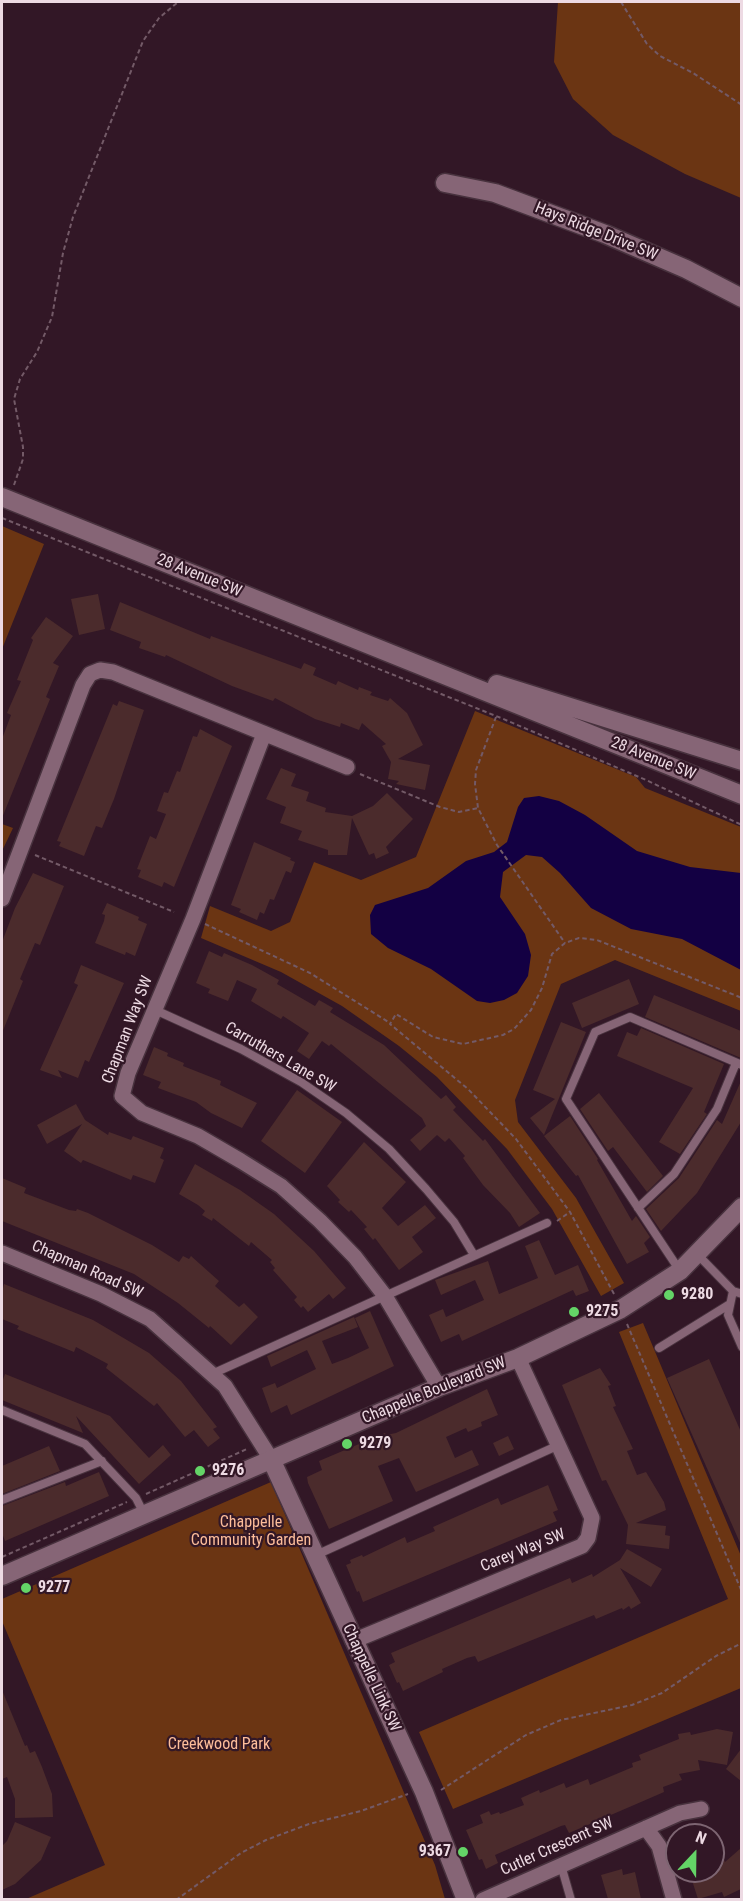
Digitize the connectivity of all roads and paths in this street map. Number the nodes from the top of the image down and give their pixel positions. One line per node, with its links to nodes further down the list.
1 (178, 2): 6 (path)
2 (621, 2): 3 (path)
3 (741, 105)
4 (445, 183): 5 (street, Hays Ridge Drive SW)
5 (741, 298)
6 (7, 494): 8 (street, 28 Avenue SW)
7 (2, 518): 9 (path)
8 (397, 655): 11 (street, 28 Avenue SW); 12 (street, 28 Avenue SW)
9 (496, 716): 16 (path); 17 (path)
10 (264, 734): 13 (street); 19 (street); 24 (street, Chapman Way SW)
11 (650, 758): 14 (street); 15 (street, 28 Avenue SW)
12 (741, 761)
13 (347, 767): 16 (path)
14 (741, 783)
15 (741, 795)
16 (478, 808): 22 (path)
17 (741, 825)
18 (39, 856): 20 (path)
19 (2, 899)
20 (174, 912)
21 (206, 924): 25 (path)
22 (565, 943): 23 (path); 25 (path)
23 (741, 998)
24 (153, 1010): 33 (lane, Carruthers Lane SW); 38 (street, Chapman Way SW)
25 (390, 1023): 29 (path)
26 (739, 1064): 28 (lane); 28 (lane)
27 (741, 1207): 32 (street, Chappelle Boulevard SW)
28 (638, 1208): 34 (lane)
29 (570, 1212): 30 (path); 36 (path)
30 (547, 1223): 33 (lane)
31 (2, 1253): 44 (street, Chapman Road SW)
32 (698, 1254): 34 (street, Chappelle Boulevard SW); 35 (lane)
33 (474, 1256): 38 (lane)
34 (680, 1271): 43 (street, Chappelle Boulevard SW)
35 (733, 1291): 37 (lane); 39 (lane)
36 (614, 1293)
37 (741, 1294)
38 (385, 1296): 44 (lane); 45 (street, Chapman Way SW)
39 (730, 1304): 41 (lane); 42 (lane)
40 (626, 1322): 54 (path)
41 (741, 1347)
42 (659, 1348)
43 (518, 1358): 45 (street, Chappelle Boulevard SW); 47 (street, Carey Way SW)
44 (212, 1374): 48 (street, Chapman Road SW)
45 (439, 1387): 48 (street, Chappelle Boulevard SW)
46 (2, 1410): 49 (lane)
47 (559, 1445): 52 (lane); 55 (street, Carey Way SW)
48 (271, 1459): 51 (street, Chappelle Boulevard SW); 52 (street, Chappelle Link SW)
49 (102, 1461): 50 (lane); 51 (lane)
50 (2, 1500)
51 (144, 1514): 53 (street, Chappelle Boulevard SW)
52 (316, 1555): 55 (street, Chappelle Link SW)
53 (2, 1576)
54 (741, 1592)
55 (353, 1641): 64 (street, Chappelle Link SW)
56 (741, 1642): 57 (path)
57 (438, 1791)
58 (410, 1794): 62 (path)
59 (701, 1809): 60 (street, Cutler Crescent SW)
60 (646, 1828): 61 (street, Cutler Crescent SW); 67 (street)
61 (561, 1865): 65 (street, Cutler Crescent SW); 66 (lane)
62 (177, 1898): 63 (path)
63 (172, 1899)
64 (466, 1899)
65 (483, 1899)
66 (571, 1899)
67 (674, 1899)

